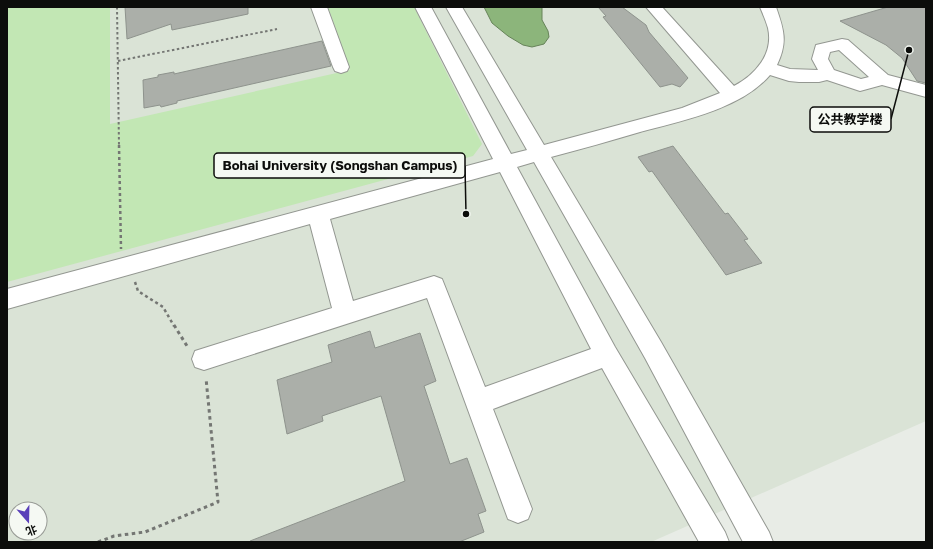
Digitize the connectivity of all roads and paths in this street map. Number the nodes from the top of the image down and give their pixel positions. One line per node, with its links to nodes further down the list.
1 (117, 7): 8 (path)
2 (319, 7): 9 (lane)
3 (423, 7): 16 (lane)
4 (454, 7): 15 (lane)
5 (654, 7): 14 (lane)
6 (768, 7): 10 (lane)
7 (277, 28): 8 (path)
8 (118, 62): 18 (path)
9 (341, 67)
10 (768, 68): 11 (lane); 14 (lane)
11 (828, 74): 12 (lane); 12 (lane)
12 (882, 79): 13 (lane)
13 (926, 91)
14 (732, 95): 15 (lane)
15 (539, 153): 16 (lane); 27 (lane)
16 (505, 162): 17 (lane); 21 (lane)
17 (318, 214): 18 (lane); 20 (lane)
18 (126, 267): 19 (lane); 22 (path)
19 (7, 299)
20 (345, 314): 22 (lane); 23 (lane)
21 (607, 355): 23 (lane); 26 (lane)
22 (204, 359): 25 (path)
23 (478, 402): 24 (lane)
24 (518, 509)
25 (98, 542)
26 (715, 542)
27 (759, 542)

